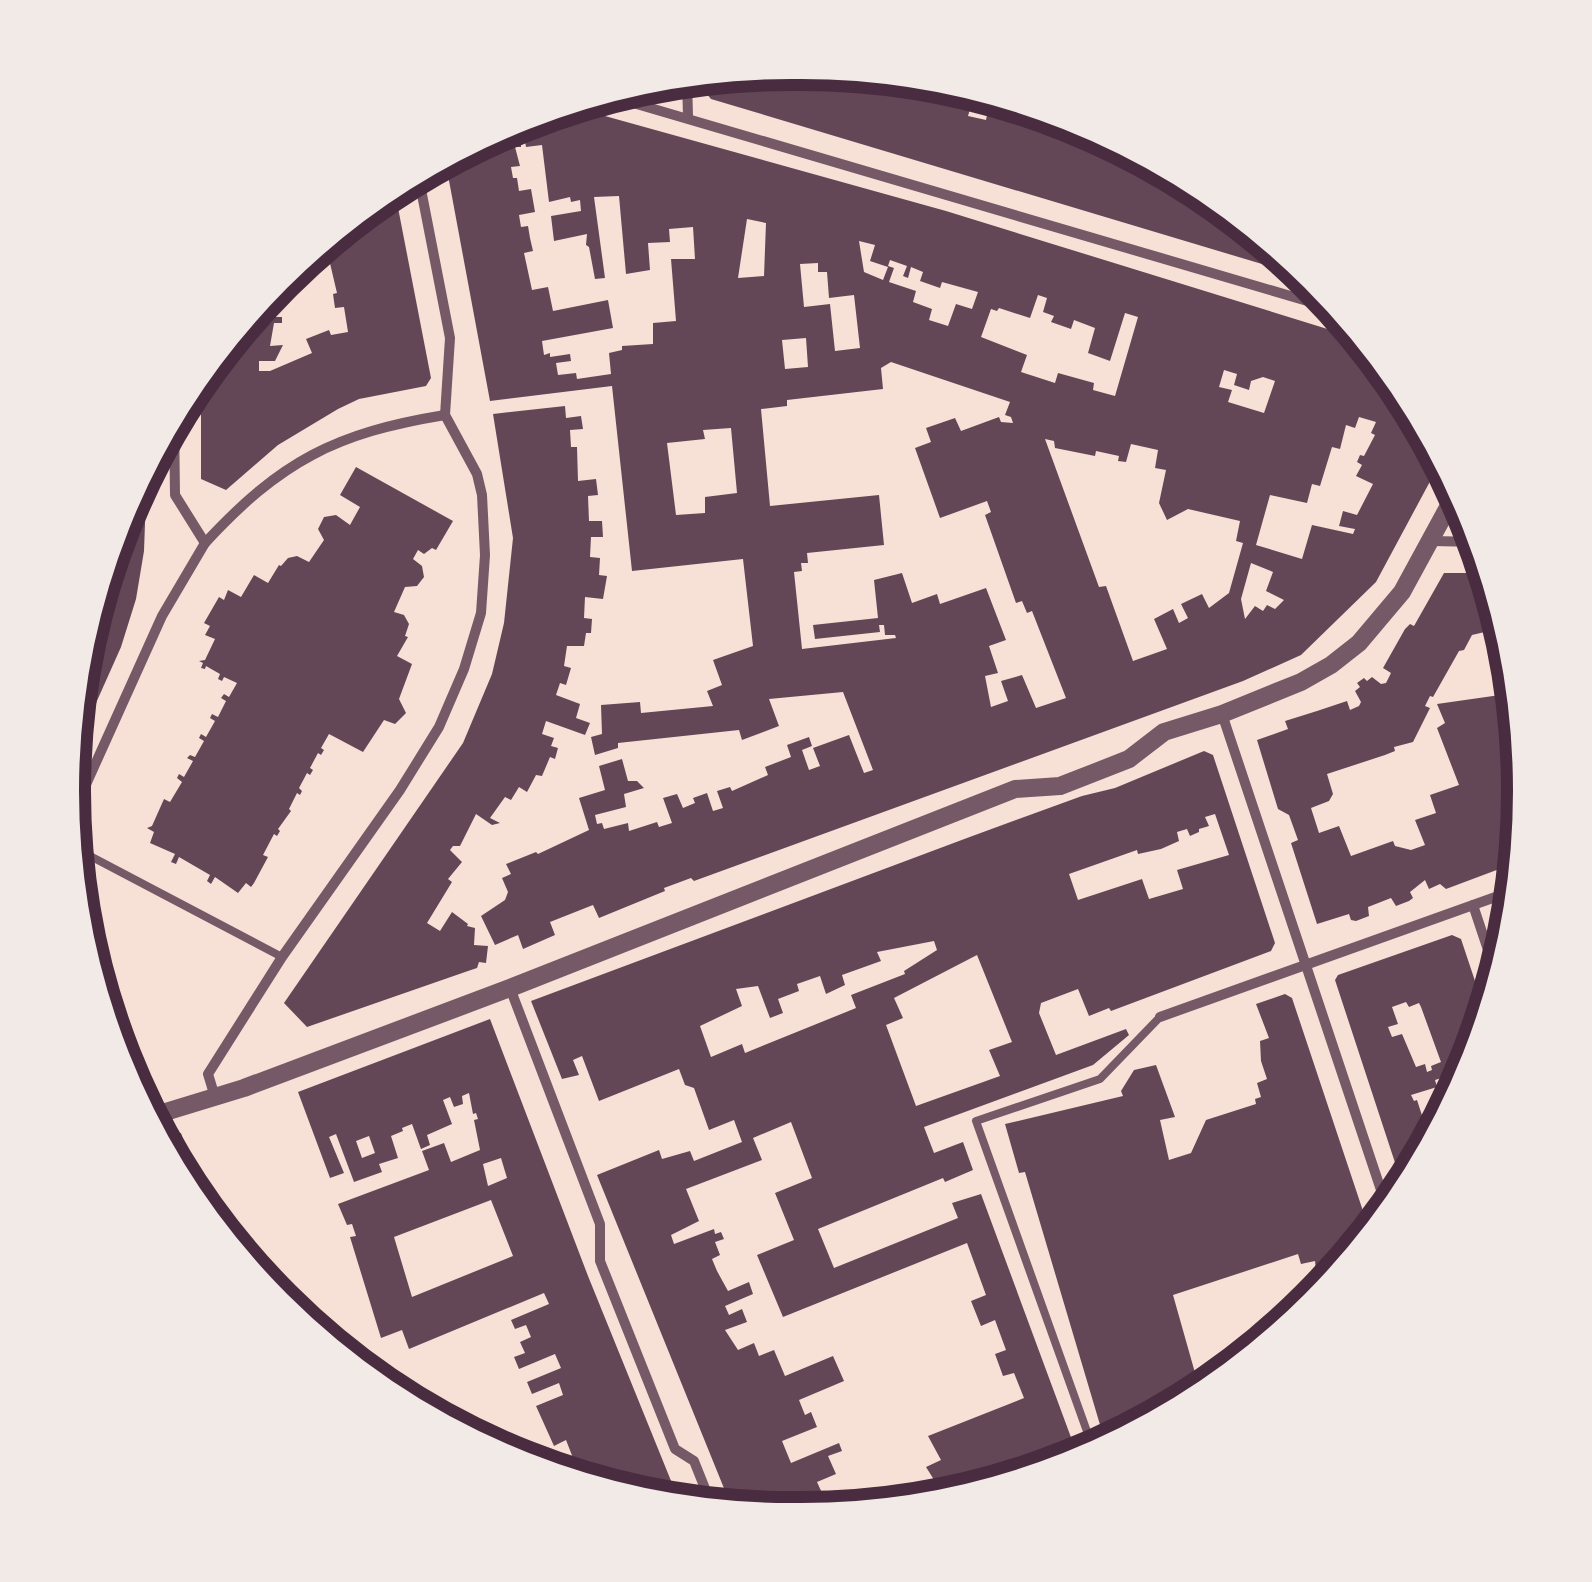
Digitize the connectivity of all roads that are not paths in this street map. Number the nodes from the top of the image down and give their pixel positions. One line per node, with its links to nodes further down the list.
1 (687, 93): 3 (street)
2 (635, 103): 3 (street)
3 (688, 117): 5 (street)
4 (421, 190): 6 (street)
5 (1309, 301)
6 (446, 415): 11 (street); 18 (street)
7 (174, 448): 11 (street)
8 (1448, 509): 9 (street)
9 (1432, 540): 10 (street); 12 (street)
10 (1461, 541)
11 (205, 542): 13 (street)
12 (1222, 714): 19 (street); 20 (street)
13 (85, 786)
14 (89, 855): 18 (lane)
15 (1499, 896): 16 (street)
16 (1472, 905): 17 (street); 19 (street)
17 (1488, 951)
18 (282, 957): 22 (street)
19 (1306, 963): 21 (street); 24 (street)
20 (510, 988): 22 (street); 26 (street)
21 (1160, 1017): 25 (lane)
22 (215, 1098): 23 (street)
23 (163, 1113)
24 (1382, 1192)
25 (1088, 1435)
26 (706, 1492)

